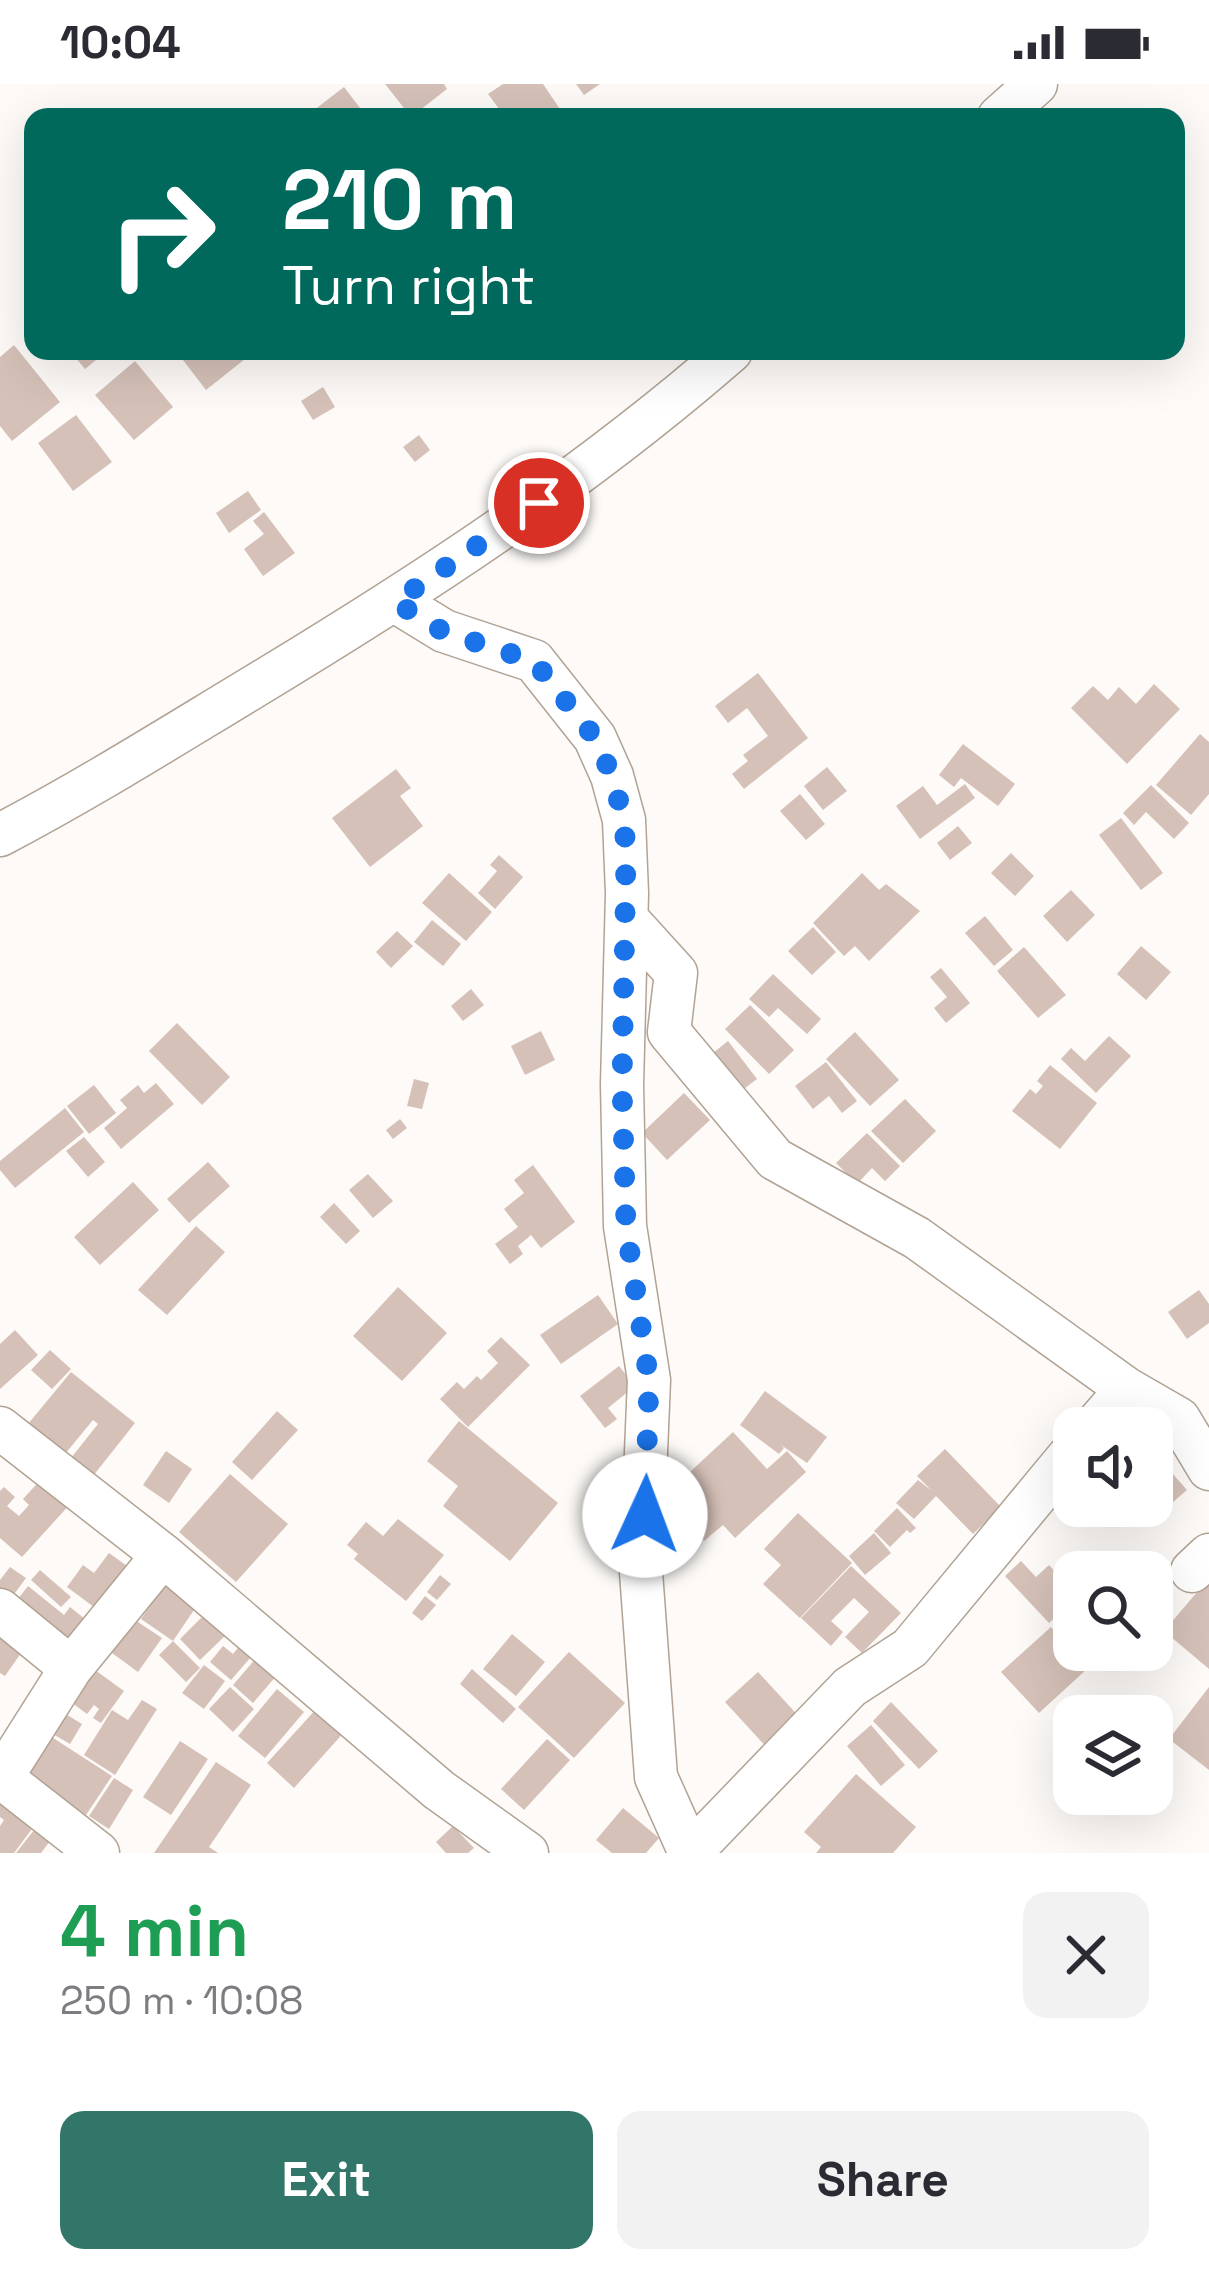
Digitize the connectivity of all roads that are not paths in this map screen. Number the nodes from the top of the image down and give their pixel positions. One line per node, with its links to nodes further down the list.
1 (1036, 84): 2 (street)
2 (1009, 108)
3 (721, 360): 4 (street)
4 (395, 602): 5 (street); 6 (street)
5 (0, 836)
6 (626, 919): 7 (street); 18 (street)
7 (1126, 1389): 8 (street); 10 (street)
8 (1111, 1407)
9 (0, 1428): 12 (street)
10 (1209, 1469)
11 (1053, 1475): 18 (street)
12 (163, 1555): 14 (street); 17 (street)
13 (0, 1610): 14 (street)
14 (71, 1668): 15 (street)
15 (1, 1779): 16 (street)
16 (98, 1853)
17 (527, 1853)
18 (690, 1853)

